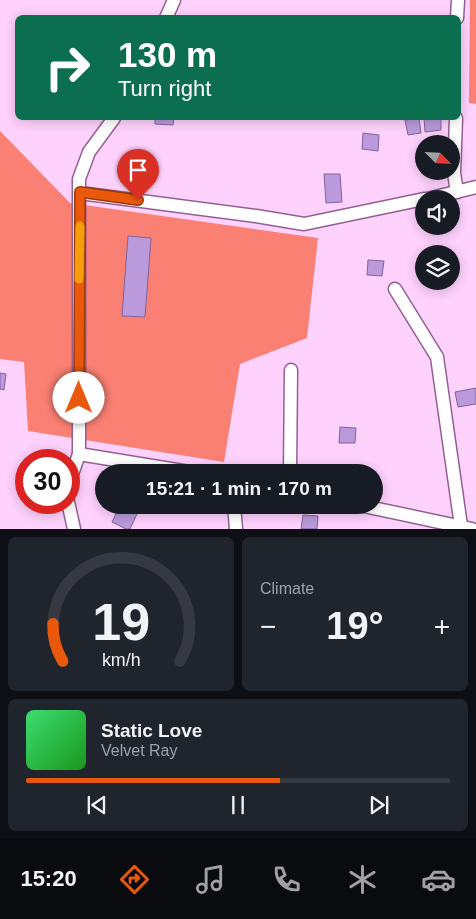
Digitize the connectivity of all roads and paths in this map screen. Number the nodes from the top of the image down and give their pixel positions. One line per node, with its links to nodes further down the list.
1 (174, 0): 3 (street)
2 (458, 0): 4 (street)
3 (167, 15)
4 (457, 15)
5 (113, 120): 10 (street)
6 (456, 120): 8 (street)
7 (476, 188): 9 (street)
8 (457, 190)
9 (460, 191)
10 (80, 192): 11 (street); 14 (street)
11 (415, 201)
12 (395, 289): 22 (street)
13 (291, 370): 17 (street)
14 (79, 449)
15 (80, 454): 16 (street)
16 (140, 464)
17 (290, 464)
18 (383, 513): 21 (street)
19 (71, 514): 23 (street)
20 (235, 514): 24 (street)
21 (413, 523): 22 (street)
22 (466, 528)
23 (74, 529)
24 (236, 529)

